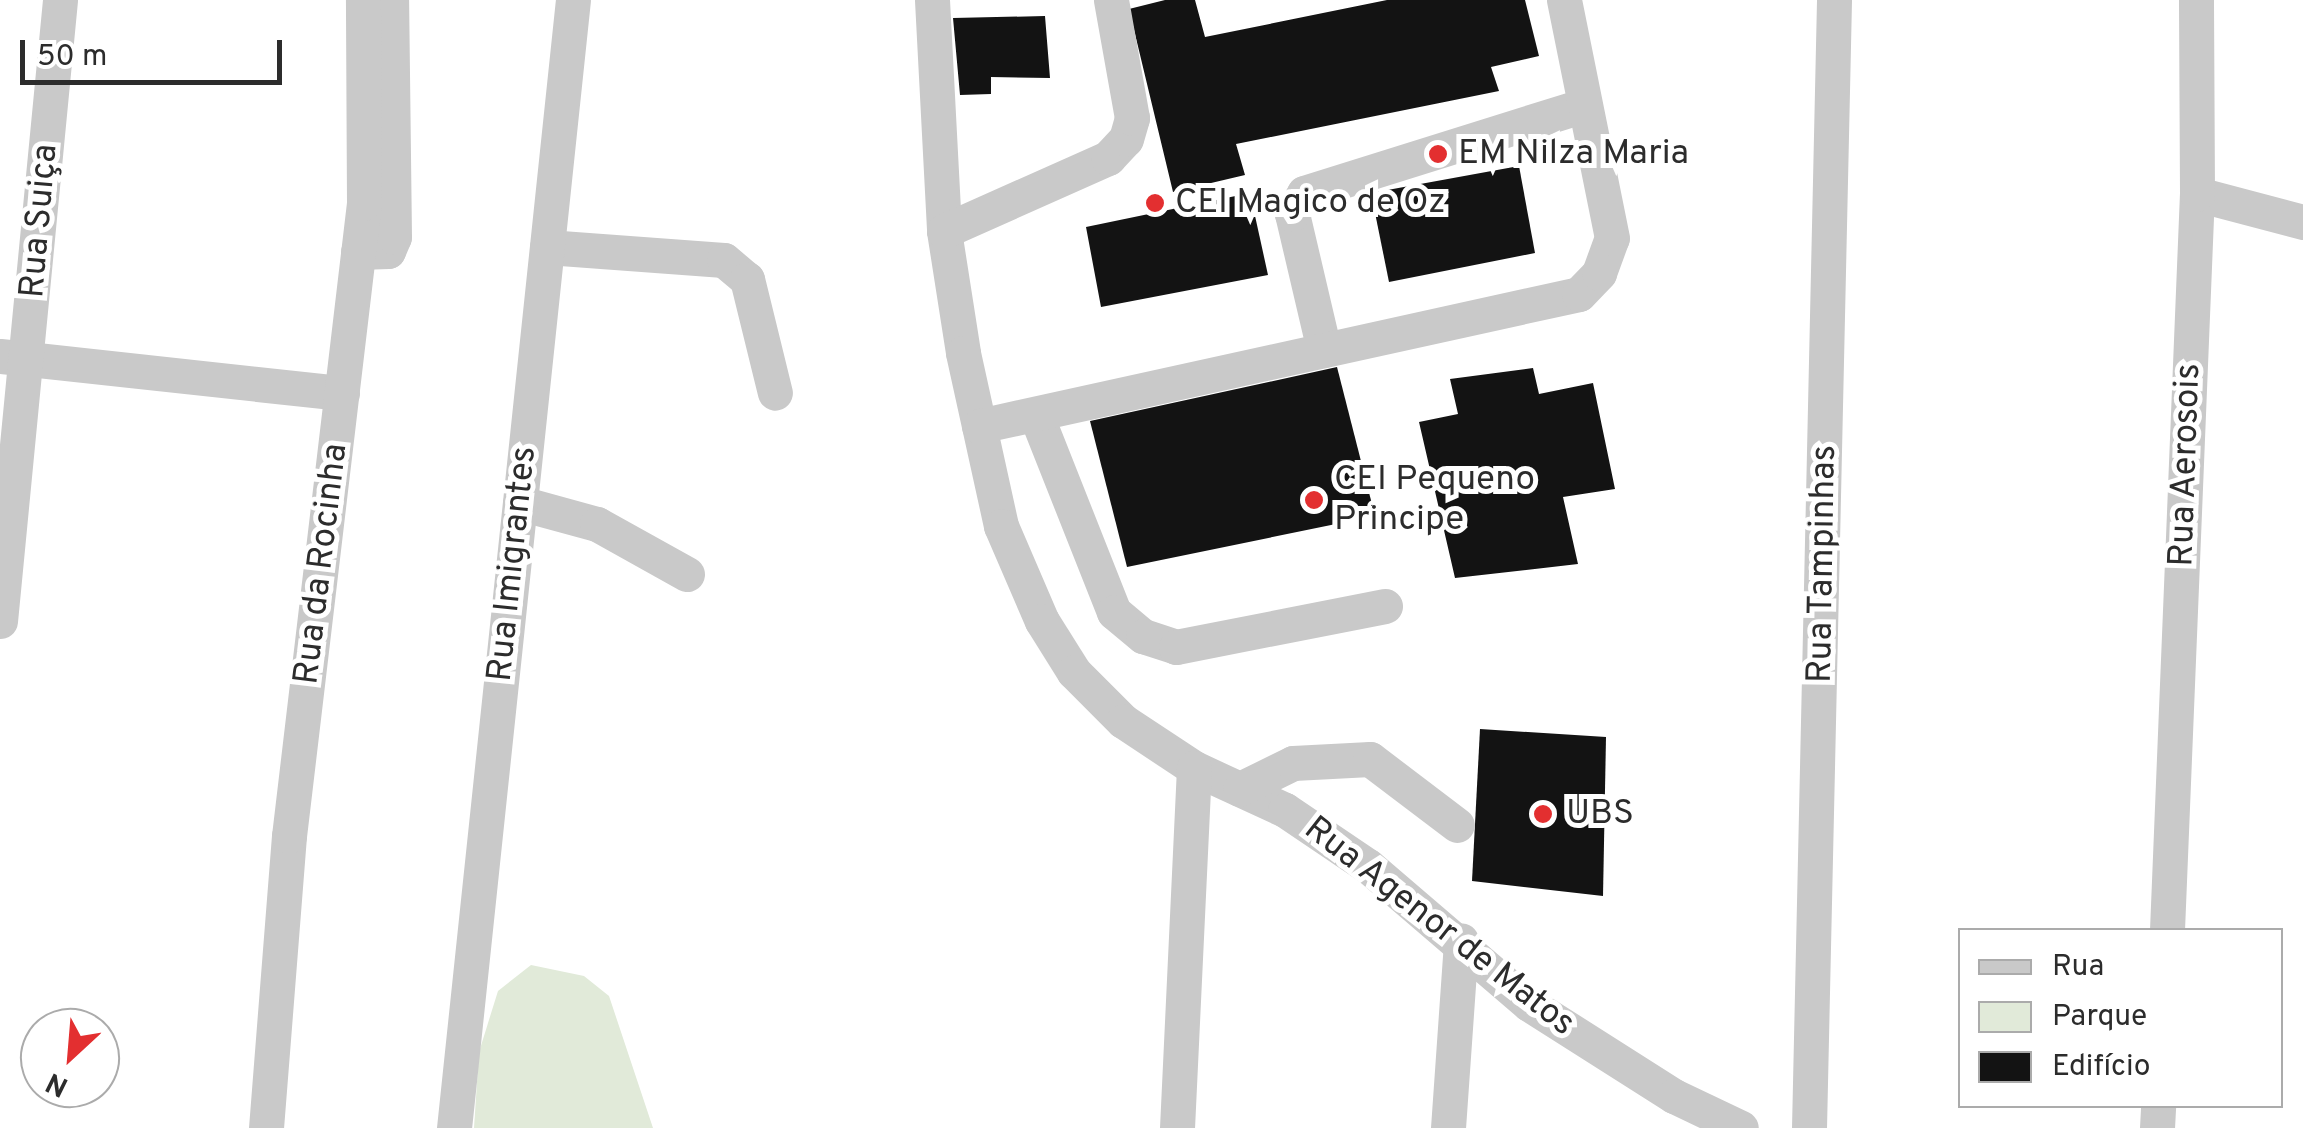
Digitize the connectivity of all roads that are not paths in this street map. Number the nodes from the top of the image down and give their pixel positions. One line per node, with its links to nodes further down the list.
1 (60, 0): 19 (street, Rua Suiça)
2 (363, 0): 17 (street, Rua da Rocinha)
3 (391, 0): 17 (street)
4 (573, 0): 16 (street, Rua Imigrantes)
5 (932, 0): 14 (street, Rua Agenor de Matos)
6 (1111, 0): 14 (street)
7 (1564, 0): 10 (street)
8 (1834, 0): 38 (street, Rua Tampinhas)
9 (2196, 0): 11 (street, Rua Aerosois)
10 (1585, 105): 18 (street); 18 (street)
11 (2197, 194): 12 (street); 31 (street, Rua Aerosois)
12 (2243, 205): 13 (street); 15 (street)
13 (2303, 222)
14 (944, 230): 23 (street, Rua Agenor de Matos)
15 (2303, 232)
16 (547, 247): 21 (street); 24 (street, Rua Imigrantes)
17 (358, 252): 20 (street, Rua da Rocinha)
18 (1324, 350): 22 (street)
19 (13, 358): 20 (street); 27 (street, Rua Suiça)
20 (342, 393): 33 (street, Rua da Rocinha)
21 (775, 393)
22 (1036, 414): 23 (street); 26 (street)
23 (979, 426): 28 (street, Rua Agenor de Matos)
24 (520, 503): 25 (street); 34 (street, Rua Imigrantes)
25 (686, 574)
26 (1385, 606)
27 (0, 622)
28 (1194, 768): 29 (street, Rua Agenor de Matos); 35 (street)
29 (1240, 789): 30 (street); 32 (street, Rua Agenor de Matos)
30 (1457, 825)
31 (2167, 928)
32 (1461, 940): 36 (street); 37 (street, Rua Agenor de Matos)
33 (266, 1128)
34 (454, 1128)
35 (1177, 1128)
36 (1448, 1128)
37 (1741, 1128)
38 (1810, 1128)

